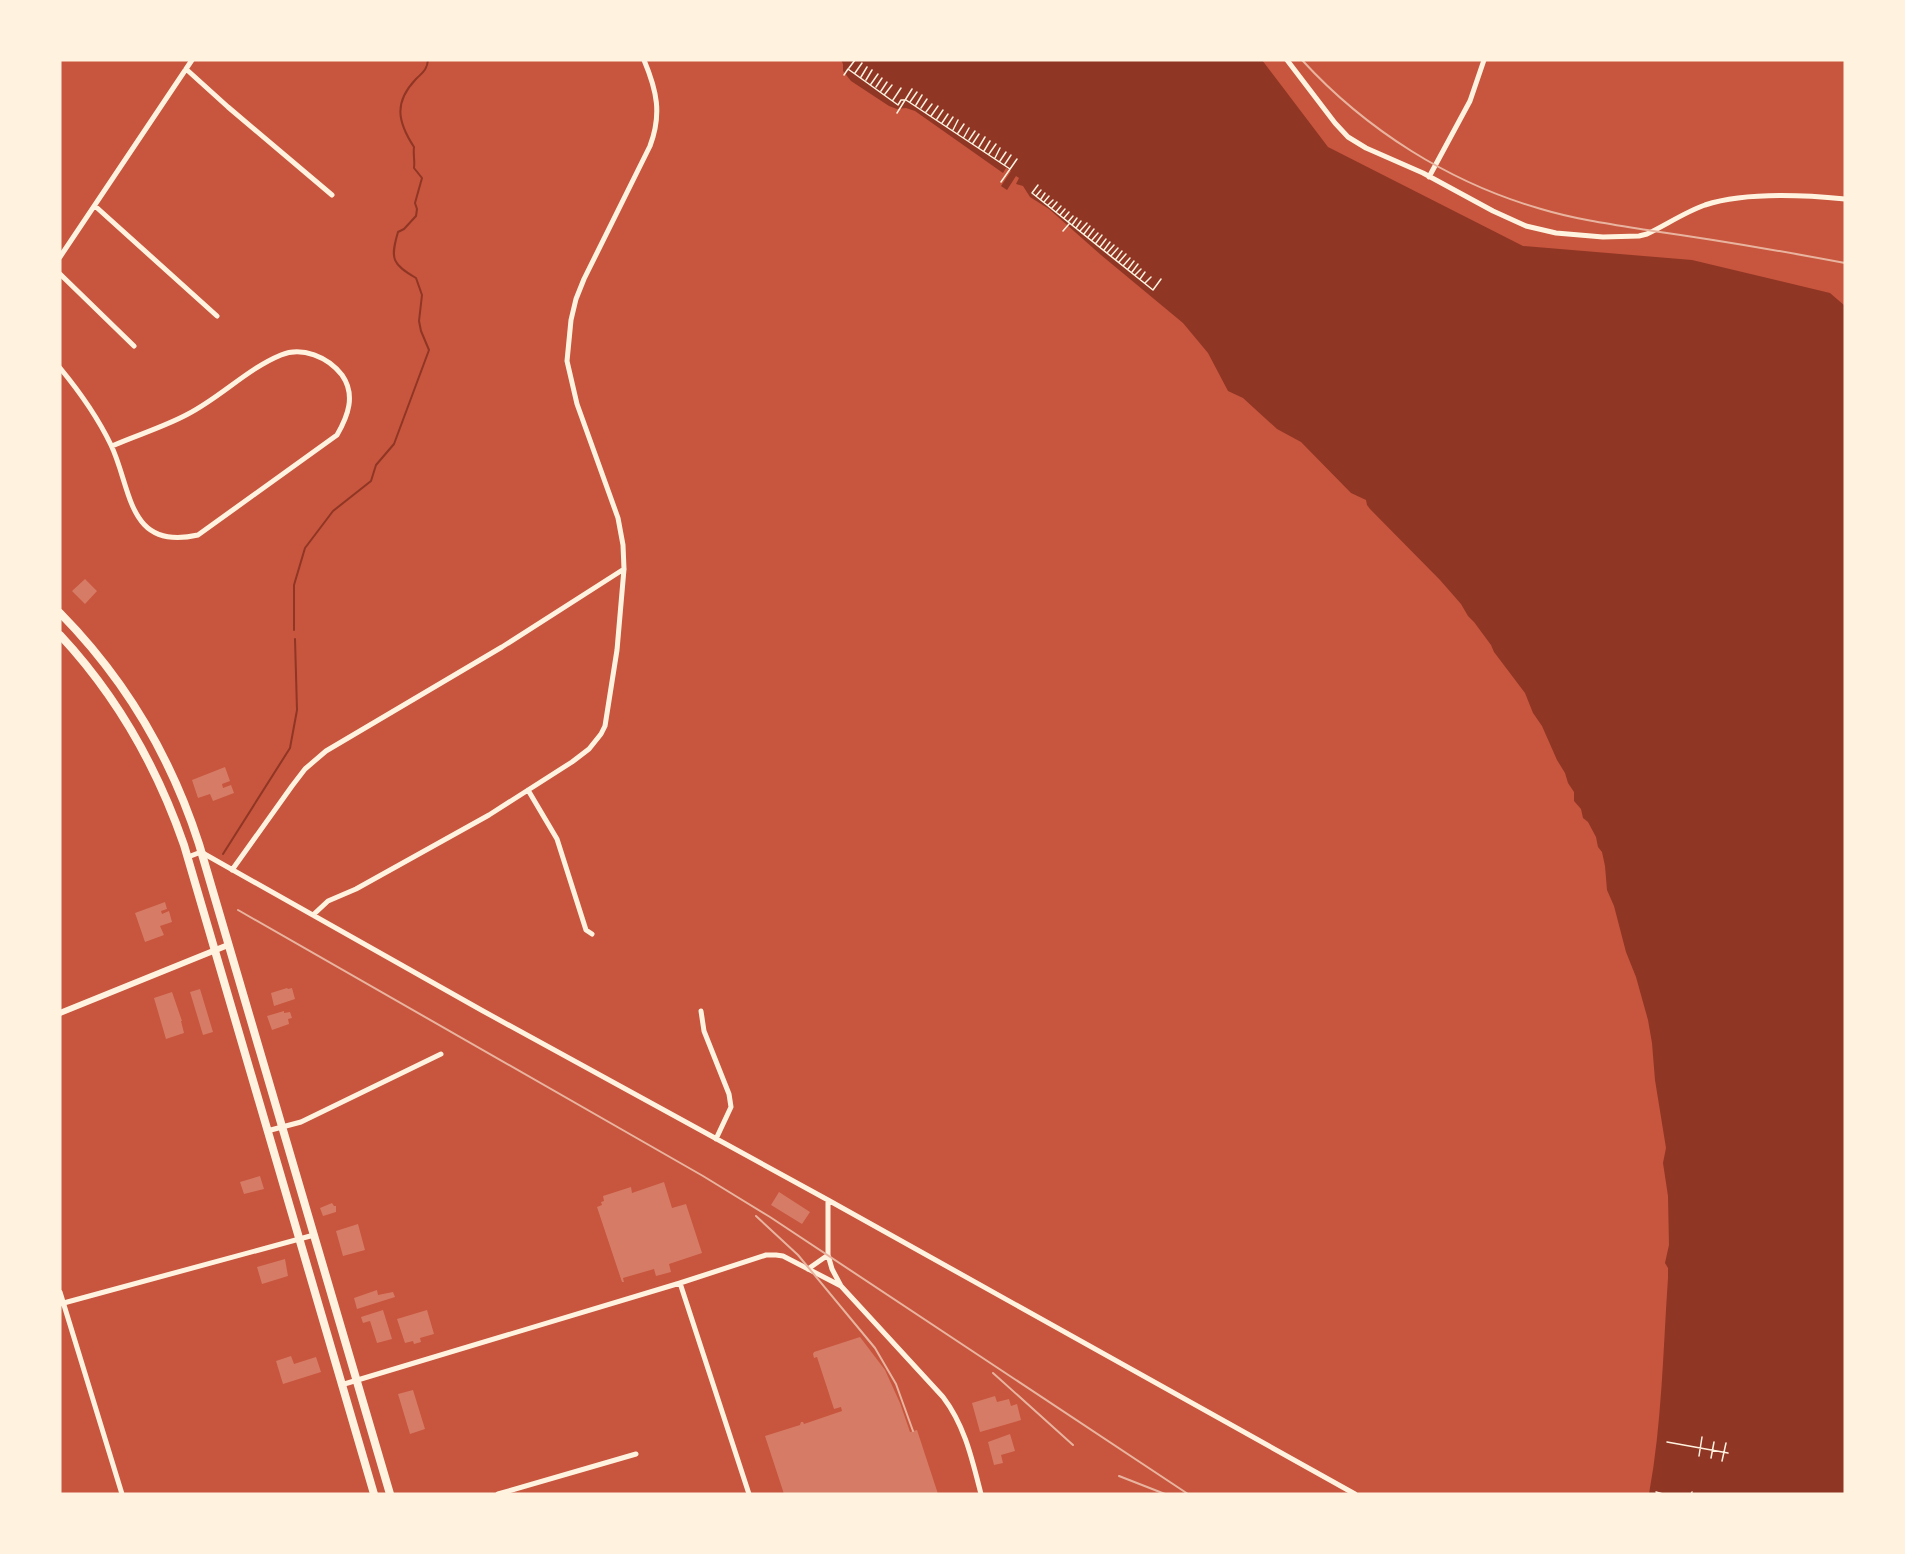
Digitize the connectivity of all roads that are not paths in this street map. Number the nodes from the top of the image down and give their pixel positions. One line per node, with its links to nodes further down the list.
1 (192, 60): 5 (street)
2 (644, 60): 16 (street)
3 (1287, 60): 6 (street)
4 (1484, 60): 6 (street)
5 (186, 69): 7 (street); 9 (street)
6 (1429, 177): 8 (street)
7 (332, 195)
8 (1845, 199)
9 (95, 206): 10 (street); 12 (street)
10 (60, 257)
11 (60, 274): 13 (street)
12 (217, 316)
13 (135, 346)
14 (60, 368): 15 (street)
15 (112, 446): 15 (street)
16 (624, 568): 19 (street); 22 (street)
17 (60, 613): 20 (highway)
18 (60, 635): 21 (highway)
19 (528, 790): 23 (street); 24 (street)
20 (201, 852): 21 (street); 22 (street); 25 (highway)
21 (188, 858): 26 (highway)
22 (232, 870): 23 (street)
23 (313, 915): 32 (street)
24 (592, 934)
25 (228, 945): 26 (street); 30 (highway)
26 (214, 949): 28 (street); 31 (highway)
27 (701, 1011): 32 (street)
28 (60, 1012)
29 (441, 1054): 30 (street)
30 (282, 1128): 31 (street); 34 (highway)
31 (267, 1131): 35 (highway)
32 (716, 1139): 33 (street)
33 (828, 1200): 36 (street); 51 (street)
34 (314, 1235): 35 (street); 42 (highway)
35 (299, 1240): 41 (street); 43 (highway)
36 (828, 1255): 37 (street); 39 (street)
37 (808, 1269): 38 (street); 39 (street)
38 (680, 1283): 42 (street); 49 (street)
39 (841, 1286): 50 (street)
40 (60, 1292): 41 (street)
41 (62, 1304): 45 (street)
42 (357, 1380): 43 (street); 47 (highway)
43 (341, 1385): 46 (highway)
44 (636, 1454): 48 (street)
45 (122, 1494)
46 (374, 1494)
47 (390, 1494)
48 (498, 1494)
49 (749, 1494)
50 (981, 1494)
51 (1355, 1494)

